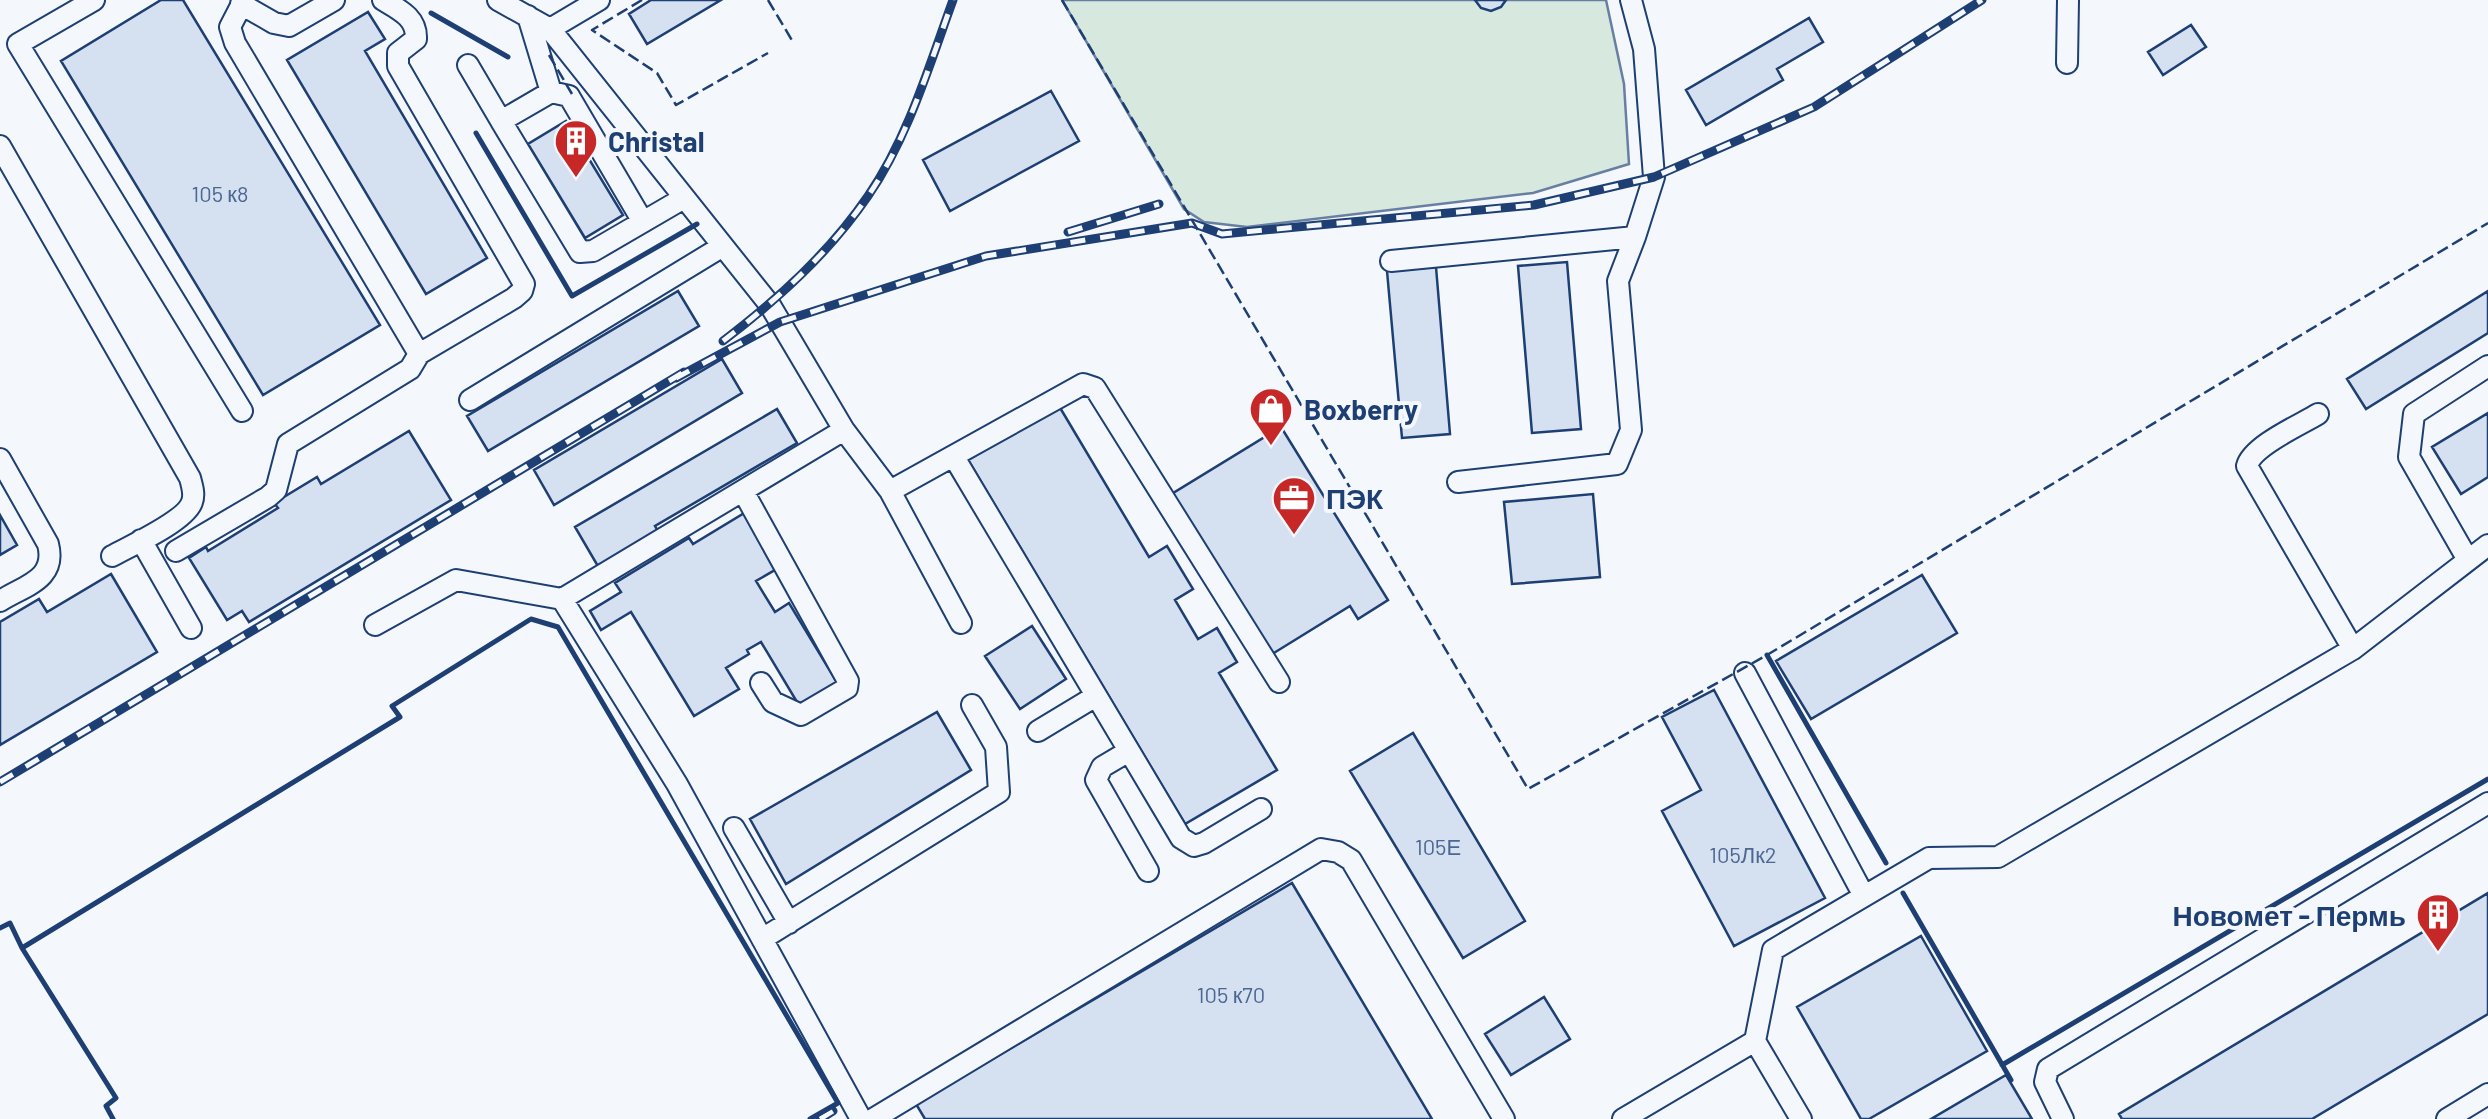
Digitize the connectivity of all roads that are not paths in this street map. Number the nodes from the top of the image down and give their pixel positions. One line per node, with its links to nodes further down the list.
1 (94, 0): 25 (street)
2 (334, 0): 8 (street)
3 (383, 0): 9 (street)
4 (498, 0): 10 (street)
5 (598, 0): 11 (street)
6 (1631, 0): 19 (street)
7 (2068, 0): 12 (street)
8 (243, 2): 22 (street)
9 (410, 6): 22 (street)
10 (528, 16): 11 (street); 14 (street)
11 (550, 29): 17 (street)
12 (2066, 63)
13 (468, 65): 15 (street)
14 (551, 92): 15 (street); 18 (street)
15 (501, 121): 18 (street)
16 (0, 146): 33 (street)
17 (684, 198): 18 (street); 20 (street)
18 (643, 222)
19 (1636, 237): 21 (street); 30 (street)
20 (723, 246): 24 (street); 27 (street)
21 (1391, 262)
22 (419, 354): 35 (street)
23 (2488, 366): 37 (street)
24 (470, 400)
25 (242, 412)
26 (2318, 414): 43 (street)
27 (844, 430): 31 (street); 32 (street)
28 (954, 457): 32 (street); 45 (street); 47 (street)
29 (0, 460): 39 (street)
30 (1458, 482)
31 (743, 491): 38 (street); 46 (street)
32 (890, 491): 40 (street)
33 (140, 540): 36 (street); 42 (street)
34 (2488, 545): 37 (street)
35 (176, 551)
36 (112, 556)
37 (2468, 560): 43 (street)
38 (562, 599): 41 (street); 57 (street)
39 (0, 600)
40 (961, 623)
41 (375, 626)
42 (191, 628)
43 (2353, 649): 55 (street)
44 (1745, 673): 55 (street)
45 (1279, 682)
46 (761, 683)
47 (1096, 696): 49 (street); 50 (street)
48 (972, 705): 56 (street)
49 (1038, 730)
50 (1130, 751): 52 (street); 54 (street)
51 (2488, 803): 65 (street)
52 (1261, 809)
53 (734, 828): 56 (street)
54 (1148, 871)
55 (1864, 896): 58 (street)
56 (789, 923): 57 (street)
57 (762, 940): 60 (street)
58 (1755, 1041): 63 (street); 64 (street)
59 (2488, 1094): 66 (street)
60 (862, 1119)
61 (873, 1119): 62 (street)
62 (1504, 1119)
63 (1623, 1119)
64 (1801, 1119)
65 (2063, 1119)
66 (2447, 1119)

